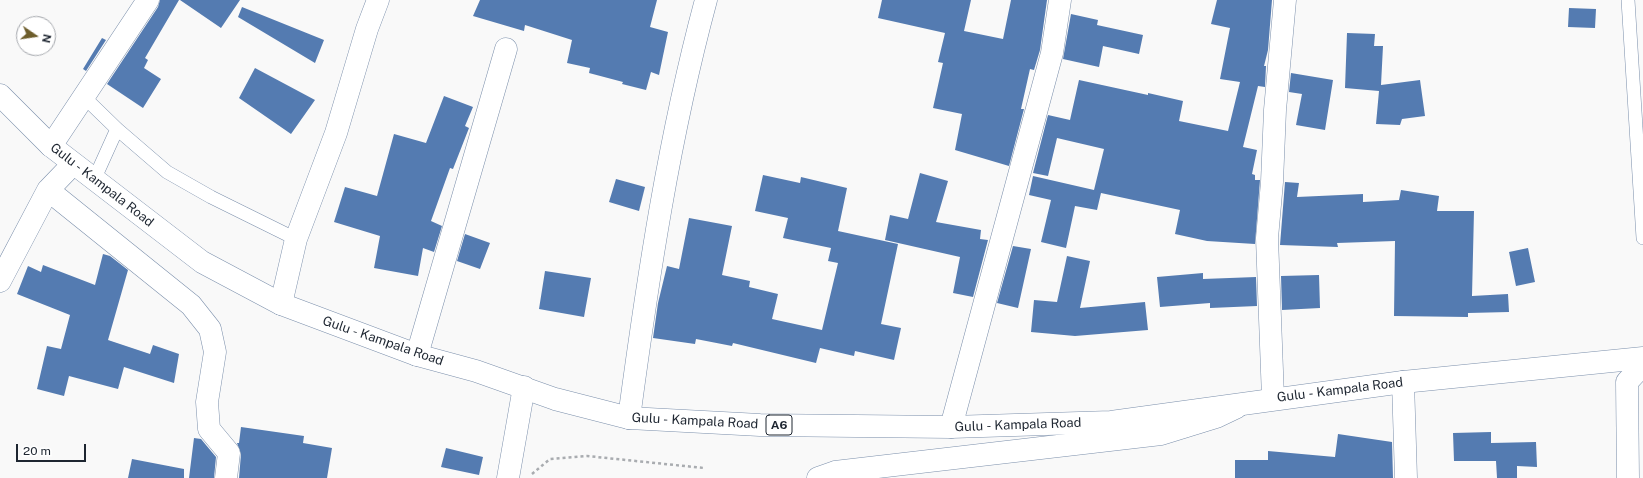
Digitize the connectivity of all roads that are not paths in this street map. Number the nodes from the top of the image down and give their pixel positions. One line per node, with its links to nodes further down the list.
1 (148, 0): 9 (street)
2 (378, 0): 16 (street)
3 (706, 0): 26 (street)
4 (1060, 0): 27 (street)
5 (1285, 0): 24 (street)
6 (1628, 0): 15 (lane)
7 (506, 49): 19 (street)
8 (0, 95): 11 (street, Gulu - Kampala Road / A6)
9 (84, 97): 10 (lane); 11 (street)
10 (117, 129): 13 (lane); 16 (lane)
11 (51, 146): 12 (street, Gulu - Kampala Road / A6)
12 (73, 164): 13 (street, Gulu - Kampala Road / A6); 14 (street)
13 (94, 180): 18 (street, Gulu - Kampala Road / A6)
14 (48, 190): 17 (street); 29 (street)
15 (1643, 238)
16 (296, 239): 18 (street)
17 (0, 280)
18 (281, 304): 19 (street, Gulu - Kampala Road / A6)
19 (417, 355): 23 (street, Gulu - Kampala Road / A6)
20 (1643, 358): 22 (street, Gulu - Kampala Road / A6)
21 (1643, 365): 32 (street)
22 (1404, 382): 24 (street, Gulu - Kampala Road / A6); 31 (street)
23 (524, 387): 26 (street, Gulu - Kampala Road / A6); 28 (street)
24 (1273, 398): 25 (street, Gulu - Kampala Road / A6)
25 (1244, 403): 27 (street, Gulu - Kampala Road / A6); 30 (street)
26 (629, 418): 27 (street, Gulu - Kampala Road / A6)
27 (951, 427)
28 (508, 477)
29 (226, 478)
30 (818, 478)
31 (1406, 478)
32 (1628, 478)

